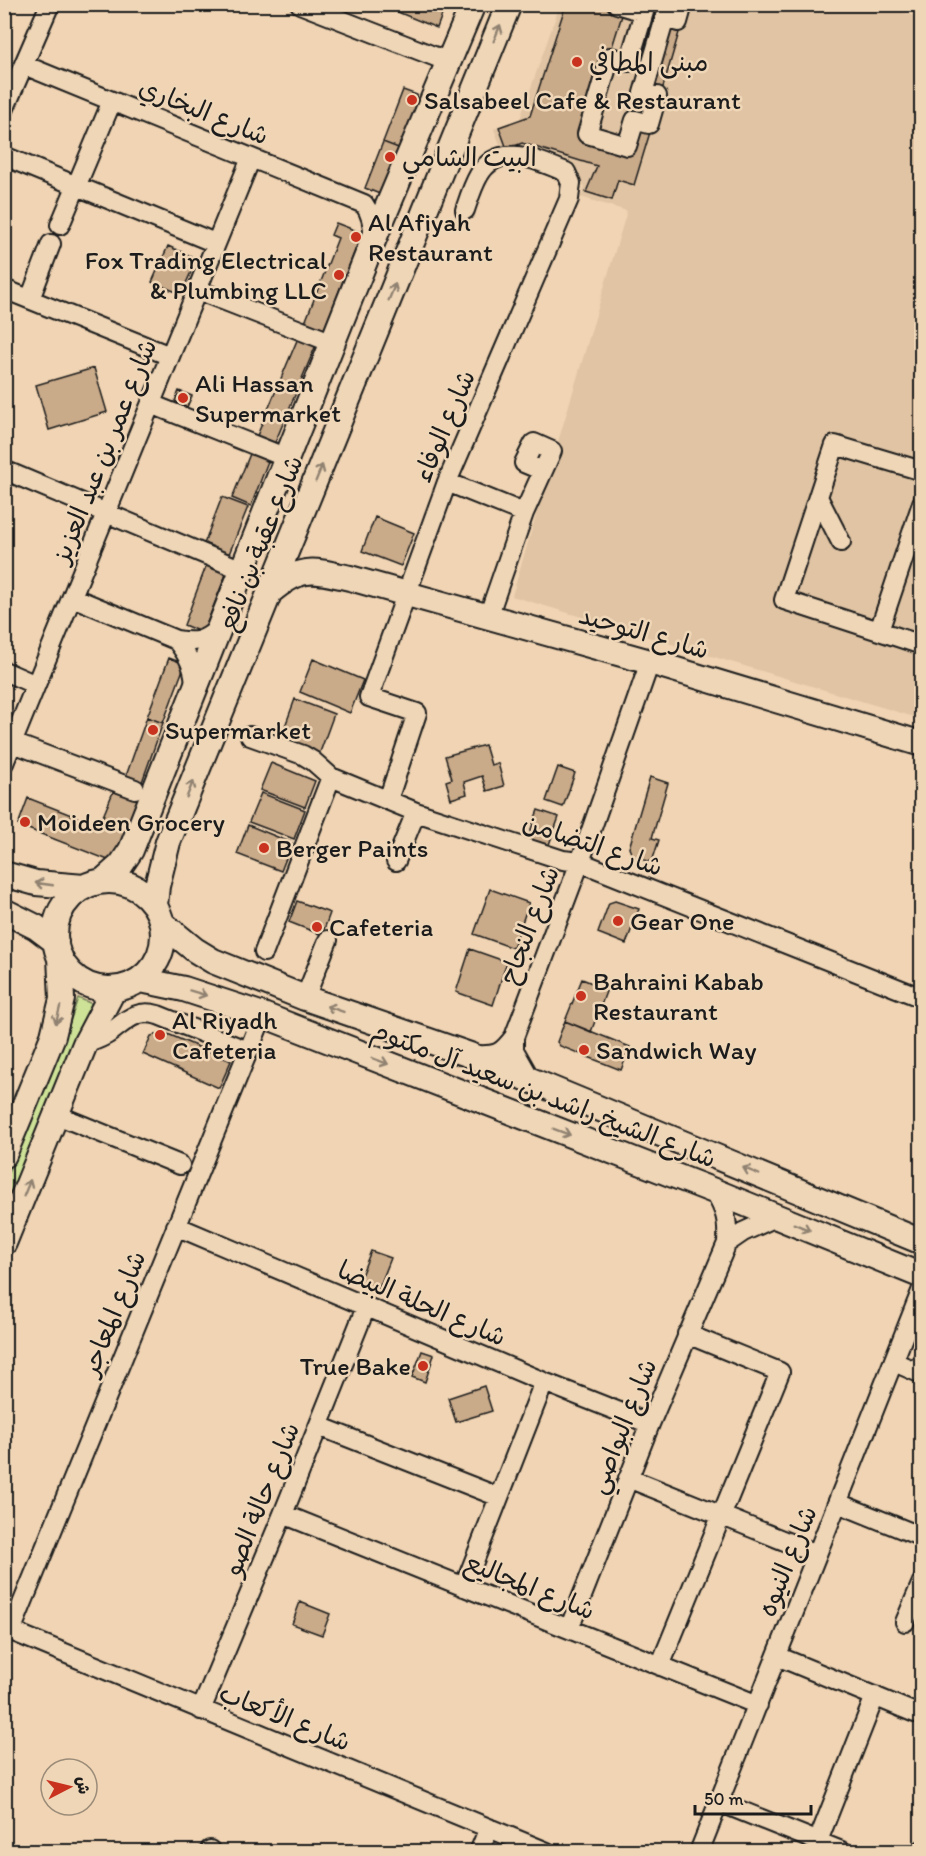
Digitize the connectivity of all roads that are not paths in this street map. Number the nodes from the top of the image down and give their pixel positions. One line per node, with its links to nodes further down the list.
1 (50, 4): 8 (street)
2 (300, 4): 7 (street)
3 (473, 4): 7 (main road, شارع عقبة بن نافع)
4 (509, 4): 9 (main road, شارع عقبة بن نافع, one-way to 4)
5 (617, 4): 6 (street)
6 (683, 4)
7 (450, 59): 9 (main road); 15 (main road, شارع عقبة بن نافع)
8 (24, 65): 10 (street, شارع البخاري); 11 (street)
9 (483, 68): 35 (main road, شارع عقبة بن نافع, one-way to 9)
10 (112, 101): 13 (street, شارع البخاري); 14 (street)
11 (4, 110)
12 (4, 156): 14 (street)
13 (251, 158): 16 (street, شارع البخاري); 20 (street, شارع عمر بن عبد العزيز)
14 (76, 186): 18 (street); 20 (street)
15 (394, 194): 16 (street); 19 (main road, شارع عقبة بن نافع)
16 (364, 204): 19 (street)
17 (465, 210): 32 (street, شارع الوفاء)
18 (60, 225)
19 (373, 241): 25 (main road, شارع عقبة بن نافع)
20 (215, 243): 23 (street, شارع عمر بن عبد العزيز)
21 (51, 244): 24 (street)
22 (4, 289): 24 (street)
23 (197, 290): 25 (street); 26 (street, شارع عمر بن عبد العزيز)
24 (30, 299): 26 (street)
25 (333, 343): 28 (main road, شارع عقبة بن نافع)
26 (170, 356): 27 (street, شارع عمر بن عبد العزيز)
27 (151, 404): 28 (street); 37 (street, شارع عمر بن عبد العزيز)
28 (287, 458): 39 (main road, شارع عقبة بن نافع)
29 (4, 470): 37 (street)
30 (543, 471): 36 (street)
31 (921, 471): 33 (street)
32 (447, 482): 36 (street); 42 (street, شارع الوفاء)
33 (818, 497): 38 (street); 46 (street)
34 (921, 502): 46 (street)
35 (302, 513): 40 (main road, شارع التوحيد); 41 (main road, شارع عقبة بن نافع)
36 (525, 513): 44 (street)
37 (106, 514): 39 (street); 43 (street, شارع عمر بن عبد العزيز)
38 (841, 542)
39 (242, 570): 45 (main road, شارع عقبة بن نافع)
40 (350, 578): 41 (main road, شارع التوحيد); 42 (main road, شارع التوحيد)
41 (271, 591): 66 (main road, شارع عقبة بن نافع, one-way to 41)
42 (406, 594): 44 (main road, شارع التوحيد); 59 (street, شارع الوفاء)
43 (72, 597): 47 (street); 51 (street, شارع عمر بن عبد العزيز)
44 (488, 617): 49 (main road, شارع التوحيد)
45 (219, 628): 47 (street); 52 (main road, شارع عقبة بن نافع)
46 (879, 631): 48 (street)
47 (176, 640): 52 (street)
48 (921, 645)
49 (650, 662): 55 (main road, شارع التوحيد); 62 (street, شارع النجاح)
50 (4, 671): 51 (street)
51 (36, 685): 54 (street, شارع عمر بن عبد العزيز)
52 (195, 688): 64 (main road, شارع عقبة بن نافع)
53 (250, 736): 57 (street, شارع التضامن)
54 (13, 743): 56 (street, شارع عمر بن عبد العزيز); 58 (street)
55 (921, 744)
56 (4, 763)
57 (331, 777): 59 (street, شارع التضامن); 69 (street)
58 (135, 789)
59 (388, 800): 60 (street, شارع التضامن)
60 (416, 812): 61 (street); 62 (street, شارع التضامن)
61 (396, 861)
62 (580, 862): 73 (street, شارع التضامن); 75 (street, شارع النجاح)
63 (4, 874): 64 (main road, one-way to 63)
64 (94, 884): 66 (main road); 68 (main road)
65 (4, 911): 68 (main road)
66 (159, 914): 70 (main road); 72 (main road, شارع الشيخ راشد بن سعيد آل مكتوم)
67 (328, 940): 72 (street)
68 (58, 950): 71 (main road); 81 (main road, one-way to 81)
69 (264, 952)
70 (141, 980): 71 (main road); 74 (main road, شارع الشيخ راشد بن سعيد آل مكتوم, one-way to 74)
71 (114, 989): 76 (main road)
72 (305, 998): 78 (main road, شارع الشيخ راشد بن سعيد آل مكتوم, one-way to 72)
73 (921, 998)
74 (263, 1015): 77 (street, شارع المعاجر); 83 (main road, شارع الشيخ راشد بن سعيد آل مكتوم, one-way to 83)
75 (514, 1037): 78 (street, شارع النجاح); 79 (street)
76 (85, 1044): 77 (street); 80 (main road)
77 (248, 1051): 85 (street, شارع المعاجر)
78 (471, 1056): 79 (main road, شارع الشيخ راشد بن سعيد آل مكتوم)
79 (531, 1080): 86 (main road, شارع الشيخ راشد بن سعيد آل مكتوم, one-way to 79)
80 (57, 1115): 82 (street); 87 (main road, one-way to 80)
81 (4, 1155)
82 (180, 1165)
83 (714, 1191): 84 (main road, شارع الشيخ راشد بن سعيد آل مكتوم); 88 (street, شارع البواصي)
84 (776, 1217): 88 (street); 89 (main road, شارع الشيخ راشد بن سعيد آل مكتوم, one-way to 89)
85 (176, 1227): 93 (street, شارع الحلة البيضا); 111 (street, شارع المعاجر)
86 (921, 1242)
87 (4, 1243)
88 (727, 1243): 94 (street, شارع البواصي)
89 (847, 1246): 90 (main road); 91 (main road, شارع الشيخ راشد بن سعيد آل مكتوم)
90 (921, 1251)
91 (921, 1276)
92 (921, 1289): 96 (street, شارع النيوه)
93 (366, 1307): 97 (street, شارع الحلة البيضا); 99 (street, شارع حالة الصو)
94 (687, 1334): 98 (street, شارع البواصي); 104 (street)
95 (921, 1361): 96 (street)
96 (894, 1362): 102 (street, شارع النيوه)
97 (543, 1382): 98 (street, شارع الحلة البيضا); 101 (street)
98 (650, 1424): 100 (street, شارع البواصي)
99 (319, 1426): 101 (street); 103 (street, شارع حالة الصو)
100 (628, 1478): 104 (street); 110 (street, شارع البواصي)
101 (499, 1497): 108 (street)
102 (838, 1503): 105 (street); 106 (street, شارع النيوه)
103 (283, 1514): 108 (street, شارع المجاليع); 116 (street, شارع حالة الصو)
104 (721, 1516): 106 (street); 113 (street)
105 (921, 1537)
106 (817, 1554): 112 (street, شارع النيوه)
107 (921, 1582): 109 (street)
108 (464, 1587): 110 (street, شارع المجاليع)
109 (905, 1622)
110 (569, 1629): 113 (street, شارع المجاليع)
111 (8, 1630): 116 (street, شارع الأكعاب)
112 (777, 1656): 114 (street); 115 (street, شارع النيوه)
113 (660, 1666): 115 (street, شارع المجاليع)
114 (875, 1696): 117 (street); 120 (street)
115 (758, 1706): 118 (street, شارع النيوه)
116 (201, 1710): 119 (street, شارع الأكعاب)
117 (915, 1713)
118 (719, 1802): 120 (street); 123 (street, شارع النيوه)
119 (489, 1828): 121 (street); 122 (street, شارع الأكعاب)
120 (818, 1841): 124 (street)
121 (479, 1851)
122 (547, 1851)
123 (699, 1851)
124 (844, 1851)

